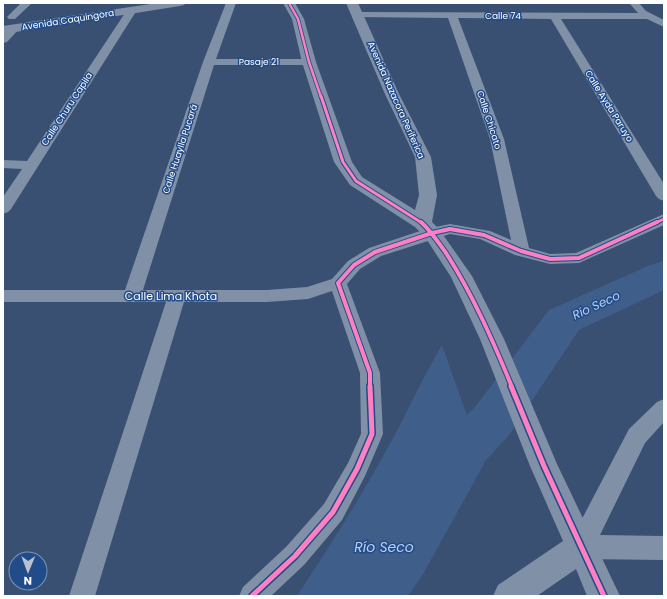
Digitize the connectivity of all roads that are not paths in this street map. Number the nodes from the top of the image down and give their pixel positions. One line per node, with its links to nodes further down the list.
1 (27, 3): 16 (street)
2 (180, 3): 10 (street, Avenida Caquingora)
3 (231, 3): 19 (street, Calle Huaylla Pucará)
4 (289, 3): 20 (street)
5 (427, 3): 11 (street)
6 (526, 3): 13 (street)
7 (634, 3): 15 (street)
8 (72, 8): 16 (street, Avenida Caquingora)
9 (354, 9): 11 (street, Calle 74); 26 (street, Avenida Nazacora Periferica)
10 (132, 10): 16 (street, Avenida Caquingora); 22 (street, Calle Churu Capila)
11 (430, 16): 12 (street, Calle 74)
12 (452, 16): 13 (street, Calle 74); 27 (street, Calle Chicato)
13 (533, 16): 14 (street, Calle 74)
14 (554, 16): 15 (street, Calle 74); 23 (street, Calle Ayda Paruyo)
15 (649, 16): 17 (street)
16 (8, 24): 18 (street)
17 (664, 24)
18 (3, 40)
19 (208, 62): 20 (street, Pasaje 21); 29 (street, Calle Huaylla Pucará)
20 (309, 62): 26 (street)
21 (3, 164): 22 (street)
22 (31, 164): 24 (street, Calle Churu Capila)
23 (664, 196)
24 (3, 209)
25 (664, 219): 27 (street)
26 (427, 228): 27 (street); 28 (street); 33 (street)
27 (521, 251)
28 (338, 283): 31 (street, Calle Lima Khota); 36 (street)
29 (132, 295): 30 (street, Calle Lima Khota); 31 (street, Calle Lima Khota)
30 (3, 296)
31 (178, 296): 35 (street)
32 (664, 408): 33 (street)
33 (581, 547): 34 (street); 37 (street); 38 (street)
34 (664, 548)
35 (82, 596)
36 (252, 596)
37 (509, 596)
38 (604, 596)

